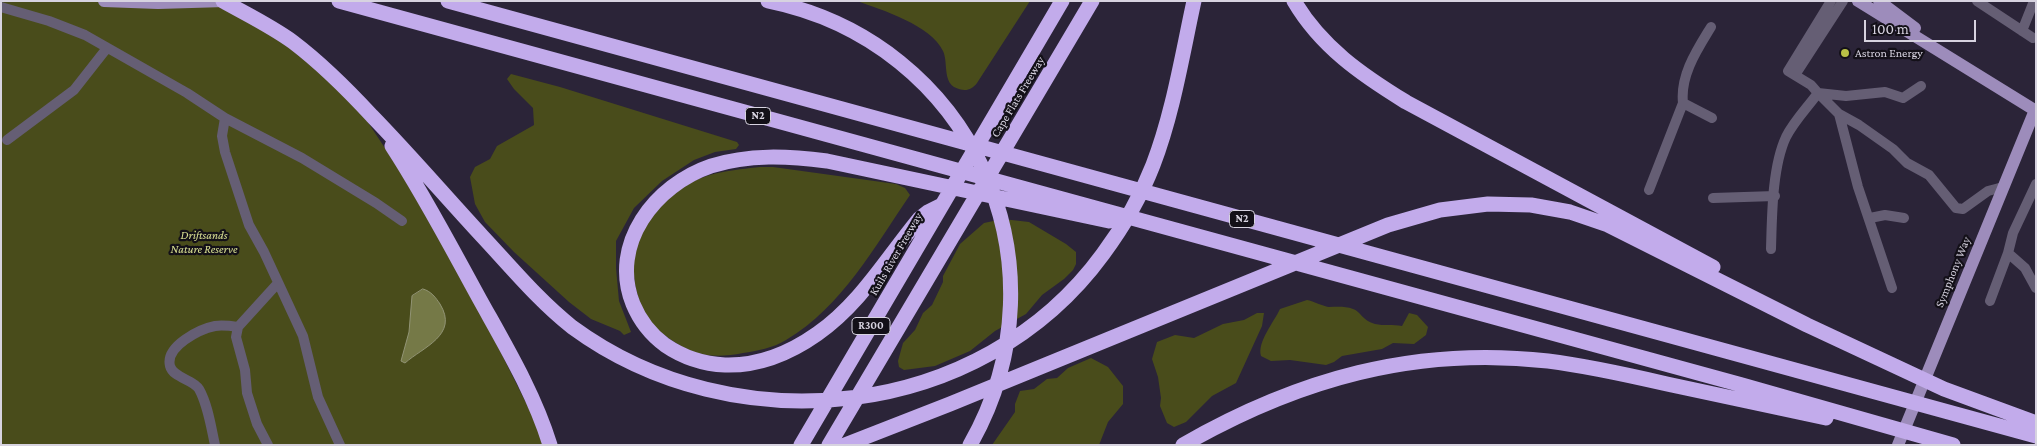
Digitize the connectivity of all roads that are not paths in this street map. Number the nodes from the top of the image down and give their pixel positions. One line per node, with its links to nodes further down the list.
1 (104, 1): 2 (main road)
2 (224, 1): 27 (highway)
3 (339, 1): 41 (highway, N2)
4 (448, 1): 51 (highway, N2)
5 (768, 1): 59 (highway)
6 (1062, 1): 37 (highway, Cape Flats Freeway / R300)
7 (1092, 1): 57 (highway, Cape Flats Freeway / R300)
8 (1194, 1): 27 (highway)
9 (1294, 1): 49 (highway)
10 (1831, 1): 19 (street)
11 (1843, 1): 19 (street)
12 (1858, 1): 22 (main road)
13 (1878, 1): 22 (main road)
14 (1977, 1): 18 (street)
15 (2034, 1): 18 (street)
16 (1, 7): 21 (street)
17 (1711, 27): 25 (street)
18 (2022, 31): 20 (street)
19 (1816, 36): 24 (street)
20 (2033, 38)
21 (107, 48): 29 (street); 31 (street)
22 (1952, 58): 26 (main road)
23 (1921, 86): 24 (street)
24 (1818, 93): 28 (street); 35 (street)
25 (1683, 103): 30 (street); 34 (street)
26 (2036, 110): 33 (main road, Symphony Way)
27 (370, 114): 55 (highway)
28 (1839, 114): 33 (street); 38 (street)
29 (225, 118): 40 (street); 44 (street)
30 (1712, 118)
31 (7, 140)
32 (2036, 184): 43 (street)
33 (2003, 187): 61 (main road, Symphony Way)
34 (1649, 190)
35 (1775, 196): 36 (street); 42 (street)
36 (1713, 198)
37 (940, 206): 41 (highway); 56 (highway, Kuils River Freeway / R300)
38 (1870, 218): 39 (street); 45 (street)
39 (1904, 218)
40 (402, 221)
41 (1178, 230): 63 (highway, N2)
42 (1771, 249)
43 (2008, 252): 46 (street); 47 (street)
44 (278, 283): 48 (street); 54 (street)
45 (1892, 288)
46 (2036, 288)
47 (1990, 301)
48 (238, 327): 52 (street); 53 (street)
49 (1838, 338): 50 (highway); 58 (highway)
50 (2036, 423)
51 (2036, 436)
52 (215, 445)
53 (268, 445)
54 (340, 445)
55 (550, 445)
56 (800, 445)
57 (829, 445)
58 (845, 445)
59 (970, 445)
60 (1183, 445): 62 (highway)
61 (1898, 445)
62 (1937, 445)
63 (1953, 445)

